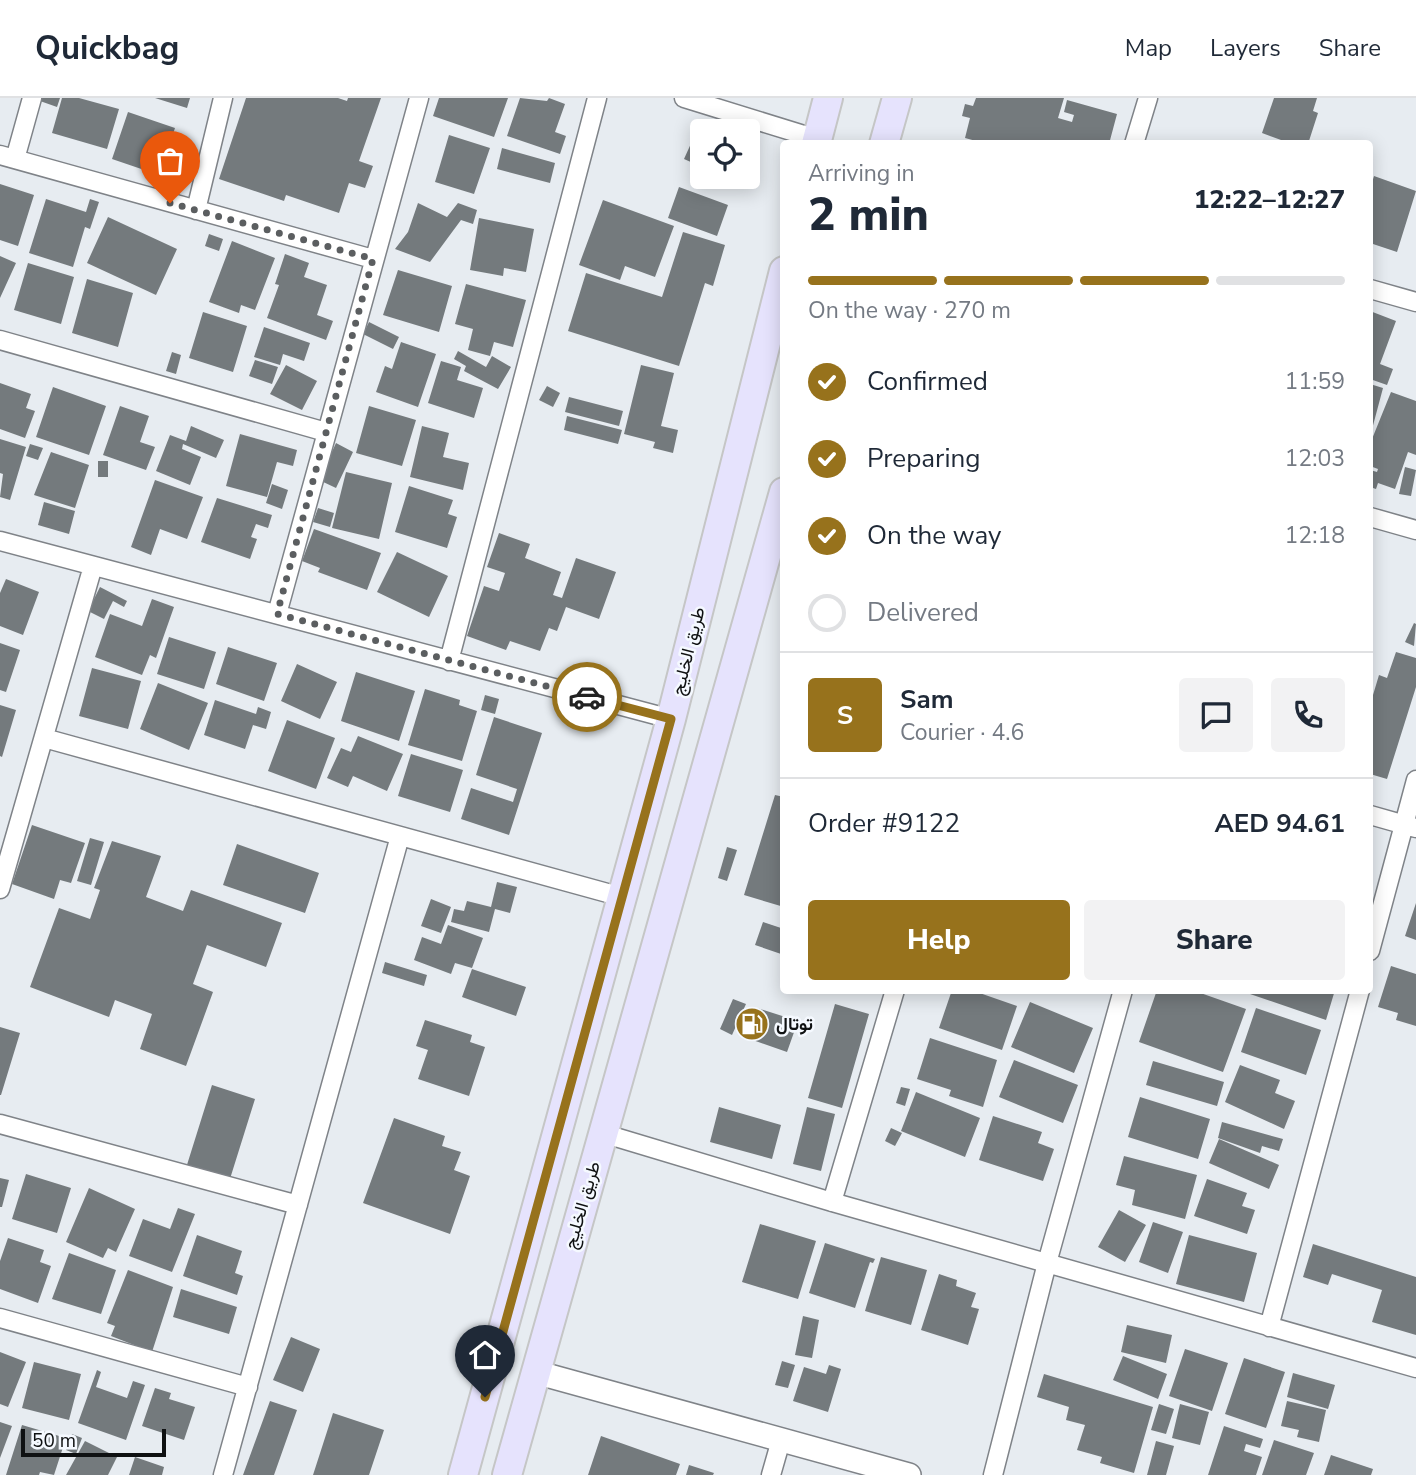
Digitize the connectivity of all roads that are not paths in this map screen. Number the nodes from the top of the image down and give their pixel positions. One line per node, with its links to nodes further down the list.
1 (32, 98): 13 (street)
2 (223, 98): 14 (street)
3 (419, 98): 15 (street)
4 (597, 98): 27 (street)
5 (684, 98): 9 (street)
6 (828, 98): 10 (main road)
7 (897, 98): 11 (main road)
8 (1147, 98): 12 (street)
9 (814, 140)
10 (817, 140)
11 (885, 140)
12 (1135, 140)
13 (7, 157): 14 (street)
14 (196, 210): 15 (street)
15 (373, 259): 20 (street)
16 (780, 287): 28 (main road, طريق الخليج)
17 (1373, 290): 18 (street)
18 (1416, 302)
19 (0, 340): 20 (street)
20 (326, 432): 26 (street)
21 (780, 506): 41 (main road, طريق الخليج)
22 (1373, 518): 23 (street)
23 (1416, 530)
24 (0, 541): 25 (street)
25 (93, 566): 26 (street); 29 (street)
26 (277, 614): 27 (street)
27 (449, 661): 28 (street)
28 (671, 719): 35 (main road, طريق الخليج)
29 (44, 738): 33 (street); 34 (street)
30 (1416, 780): 32 (street)
31 (1373, 816): 32 (street)
32 (1410, 827): 36 (street)
33 (400, 836): 35 (street); 43 (street)
34 (0, 889)
35 (622, 897): 52 (main road, طريق الخليج)
36 (1373, 942)
37 (894, 994): 42 (street)
38 (1122, 994): 44 (street)
39 (1359, 994): 46 (street)
40 (0, 1125): 43 (street)
41 (602, 1133): 42 (street); 48 (main road, طريق الخليج)
42 (832, 1202): 44 (street)
43 (298, 1205): 49 (street)
44 (1047, 1263): 46 (street); 56 (street)
45 (0, 1318): 49 (street)
46 (1269, 1327): 47 (street)
47 (1416, 1368)
48 (536, 1372): 50 (street); 53 (main road, طريق الخليج)
49 (248, 1387): 51 (street)
50 (781, 1440): 54 (street); 55 (street)
51 (223, 1475)
52 (463, 1475)
53 (507, 1475)
54 (771, 1475)
55 (909, 1475)
56 (993, 1475)

